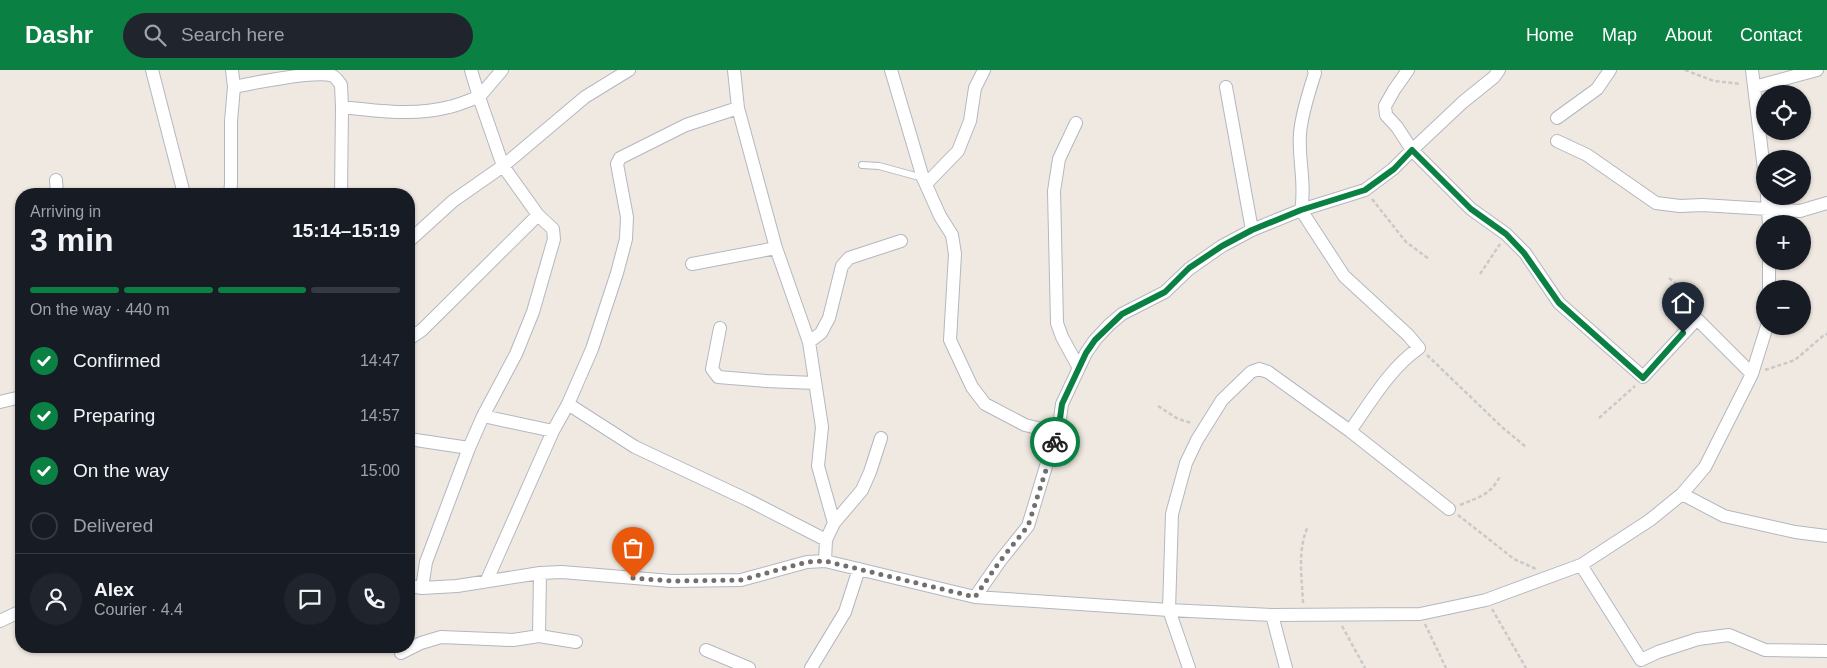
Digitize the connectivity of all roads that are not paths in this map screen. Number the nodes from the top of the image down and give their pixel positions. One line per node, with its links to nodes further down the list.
1 (152, 70): 32 (street)
2 (232, 70): 16 (street)
3 (471, 70): 19 (street)
4 (502, 70): 19 (street)
5 (630, 70): 28 (street)
6 (734, 70): 21 (street)
7 (891, 70): 30 (street)
8 (984, 70): 30 (street)
9 (1314, 70): 38 (street)
10 (1408, 70): 25 (street)
11 (1500, 70): 25 (street)
12 (1610, 70): 22 (street)
13 (1752, 70): 18 (street)
14 (1817, 70): 18 (street)
15 (314, 72): 16 (street); 20 (street)
16 (234, 87): 33 (street)
17 (1226, 87): 40 (street)
18 (1754, 87): 26 (street)
19 (479, 97): 20 (street); 28 (street)
20 (342, 108): 34 (street)
21 (738, 108): 43 (street); 54 (street)
22 (1557, 118)
23 (1076, 123): 49 (street)
24 (1556, 141): 35 (street)
25 (1412, 150): 38 (street); 50 (street)
26 (1762, 150)
27 (862, 165): 30 (lane)
28 (503, 166): 39 (street); 41 (street)
29 (56, 180): 31 (street)
30 (924, 181): 58 (street)
31 (57, 188)
32 (182, 188)
33 (231, 188)
34 (341, 188)
35 (1756, 203)
36 (1827, 204): 37 (street)
37 (1779, 205)
38 (1301, 210): 40 (street); 57 (street)
39 (538, 215): 46 (street); 55 (street)
40 (1252, 230): 49 (street)
41 (415, 236)
42 (901, 240): 48 (street)
43 (776, 248): 44 (street); 48 (street)
44 (692, 264)
45 (720, 328): 51 (street)
46 (415, 335)
47 (1764, 335): 50 (street)
48 (809, 342): 51 (street)
49 (1080, 368): 58 (street)
50 (1752, 374): 62 (street)
51 (815, 383): 64 (street)
52 (15, 398): 53 (street)
53 (0, 402)
54 (568, 404): 56 (street); 66 (street)
55 (483, 416): 56 (street); 61 (street)
56 (553, 431): 71 (street)
57 (1350, 431): 63 (street); 74 (street)
58 (1058, 433): 73 (street)
59 (881, 438): 64 (street)
60 (415, 440): 61 (street)
61 (469, 448): 72 (street)
62 (1682, 494): 65 (street); 68 (street)
63 (1449, 509)
64 (834, 523): 66 (street)
65 (1827, 536)
66 (826, 540): 67 (street)
67 (825, 561): 69 (street); 70 (street)
68 (1581, 565): 76 (street); 83 (street)
69 (859, 569): 73 (street); 85 (street)
70 (540, 573): 71 (street); 78 (street)
71 (487, 580): 72 (street)
72 (415, 587)
73 (975, 597): 74 (street)
74 (1169, 610): 76 (street); 86 (street)
75 (15, 614): 77 (street)
76 (1272, 615): 87 (street)
77 (0, 621)
78 (539, 636): 79 (street); 80 (street)
79 (576, 642)
80 (415, 646)
81 (706, 650): 84 (street)
82 (1827, 651): 83 (street)
83 (1644, 664)
84 (749, 668)
85 (811, 668)
86 (1189, 668)
87 (1286, 668)

